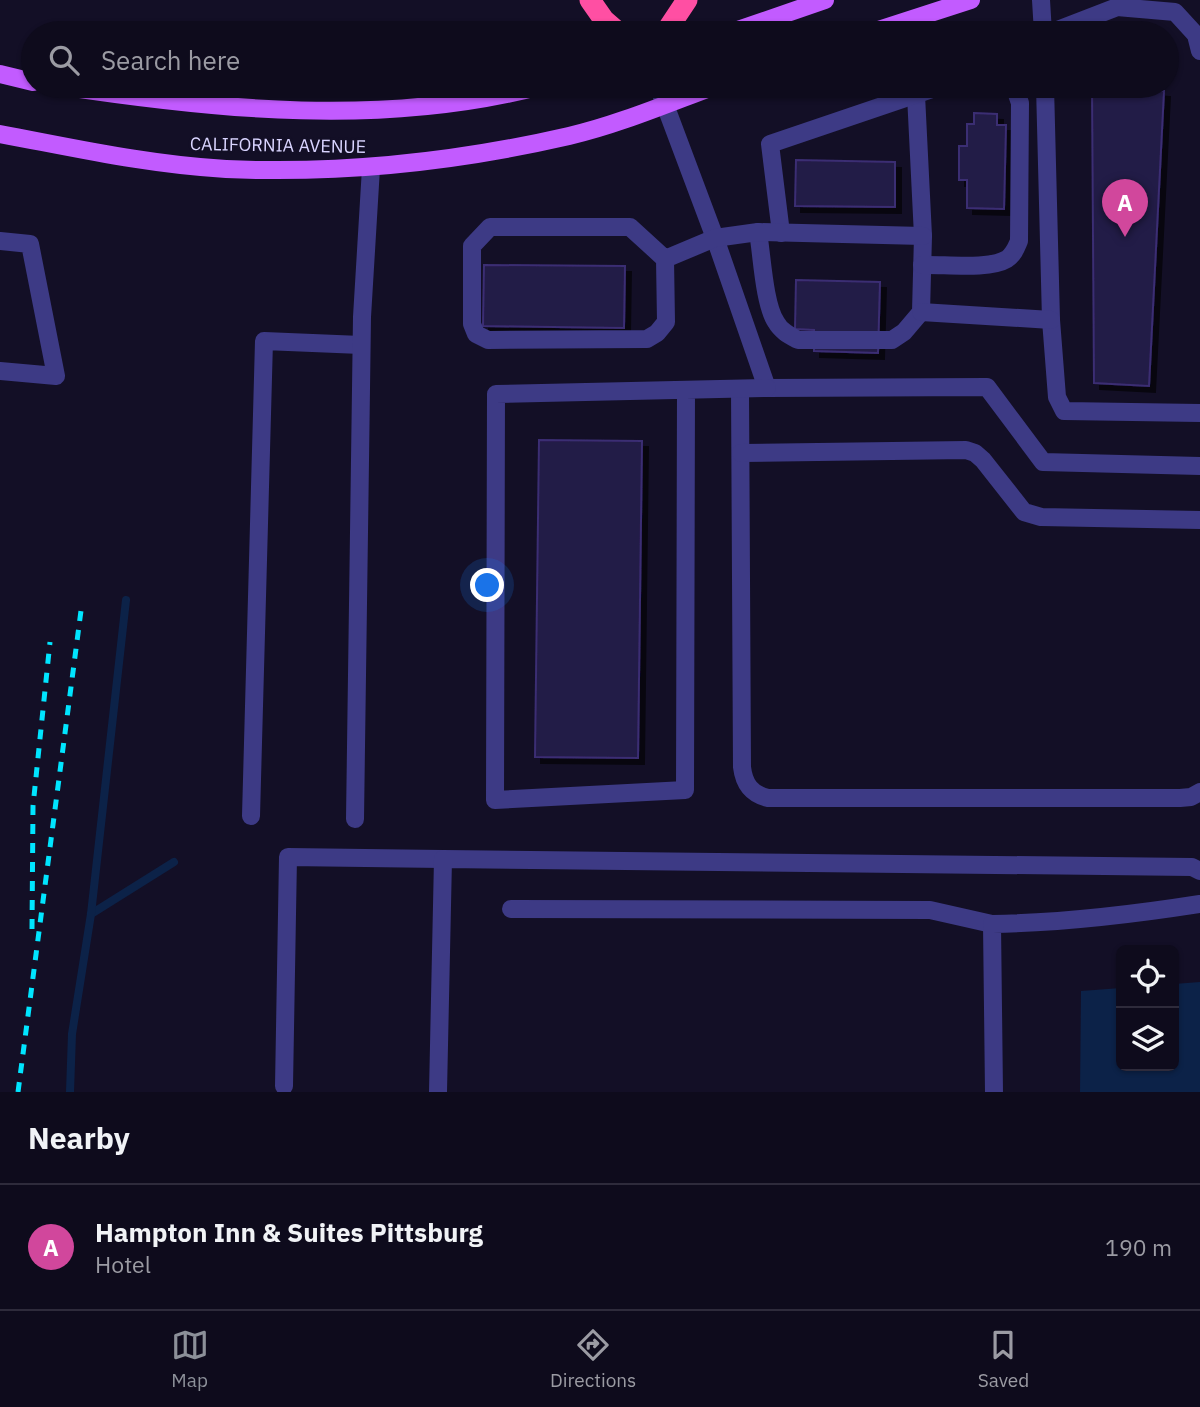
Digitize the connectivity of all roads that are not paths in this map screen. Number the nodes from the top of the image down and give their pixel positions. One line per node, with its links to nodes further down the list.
1 (590, 0): 6 (highway)
2 (687, 0): 7 (highway)
3 (825, 0): 8 (main road)
4 (971, 0): 9 (main road)
5 (1041, 0): 10 (lane)
6 (605, 21)
7 (673, 21)
8 (764, 21)
9 (906, 21)
10 (1042, 21)
11 (1080, 21): 12 (lane)
12 (1200, 51)
13 (0, 74): 14 (main road)
14 (21, 79)
15 (139, 98): 16 (main road, CALIFORNIA AVENUE)
16 (491, 98)
17 (663, 98): 23 (lane)
18 (682, 98): 23 (main road, CALIFORNIA AVENUE)
19 (907, 98): 27 (lane)
20 (916, 98): 28 (lane)
21 (1018, 98): 32 (lane)
22 (1045, 98): 34 (lane)
23 (665, 104): 25 (main road, CALIFORNIA AVENUE); 29 (lane)
24 (0, 134): 25 (main road, CALIFORNIA AVENUE)
25 (371, 167): 35 (lane)
26 (758, 232): 27 (lane); 29 (lane); 33 (lane)
27 (781, 233): 28 (lane)
28 (923, 236): 32 (lane)
29 (715, 238): 31 (lane); 37 (lane)
30 (0, 241): 36 (lane)
31 (665, 259): 31 (lane)
32 (922, 265): 33 (lane)
33 (921, 312): 34 (lane)
34 (1051, 320): 40 (lane)
35 (361, 345): 45 (lane); 46 (lane)
36 (0, 371)
37 (767, 388): 38 (lane); 42 (lane)
38 (740, 389): 39 (lane); 41 (lane)
39 (686, 390): 39 (lane)
40 (1200, 413)
41 (741, 453): 43 (lane); 44 (lane)
42 (1200, 466)
43 (1200, 520)
44 (1200, 792)
45 (251, 816)
46 (355, 819)
47 (443, 859): 48 (lane); 52 (lane); 53 (lane)
48 (1200, 871)
49 (1200, 904): 51 (lane)
50 (511, 909): 51 (lane)
51 (992, 924): 54 (lane)
52 (284, 1086)
53 (438, 1092)
54 (994, 1092)

